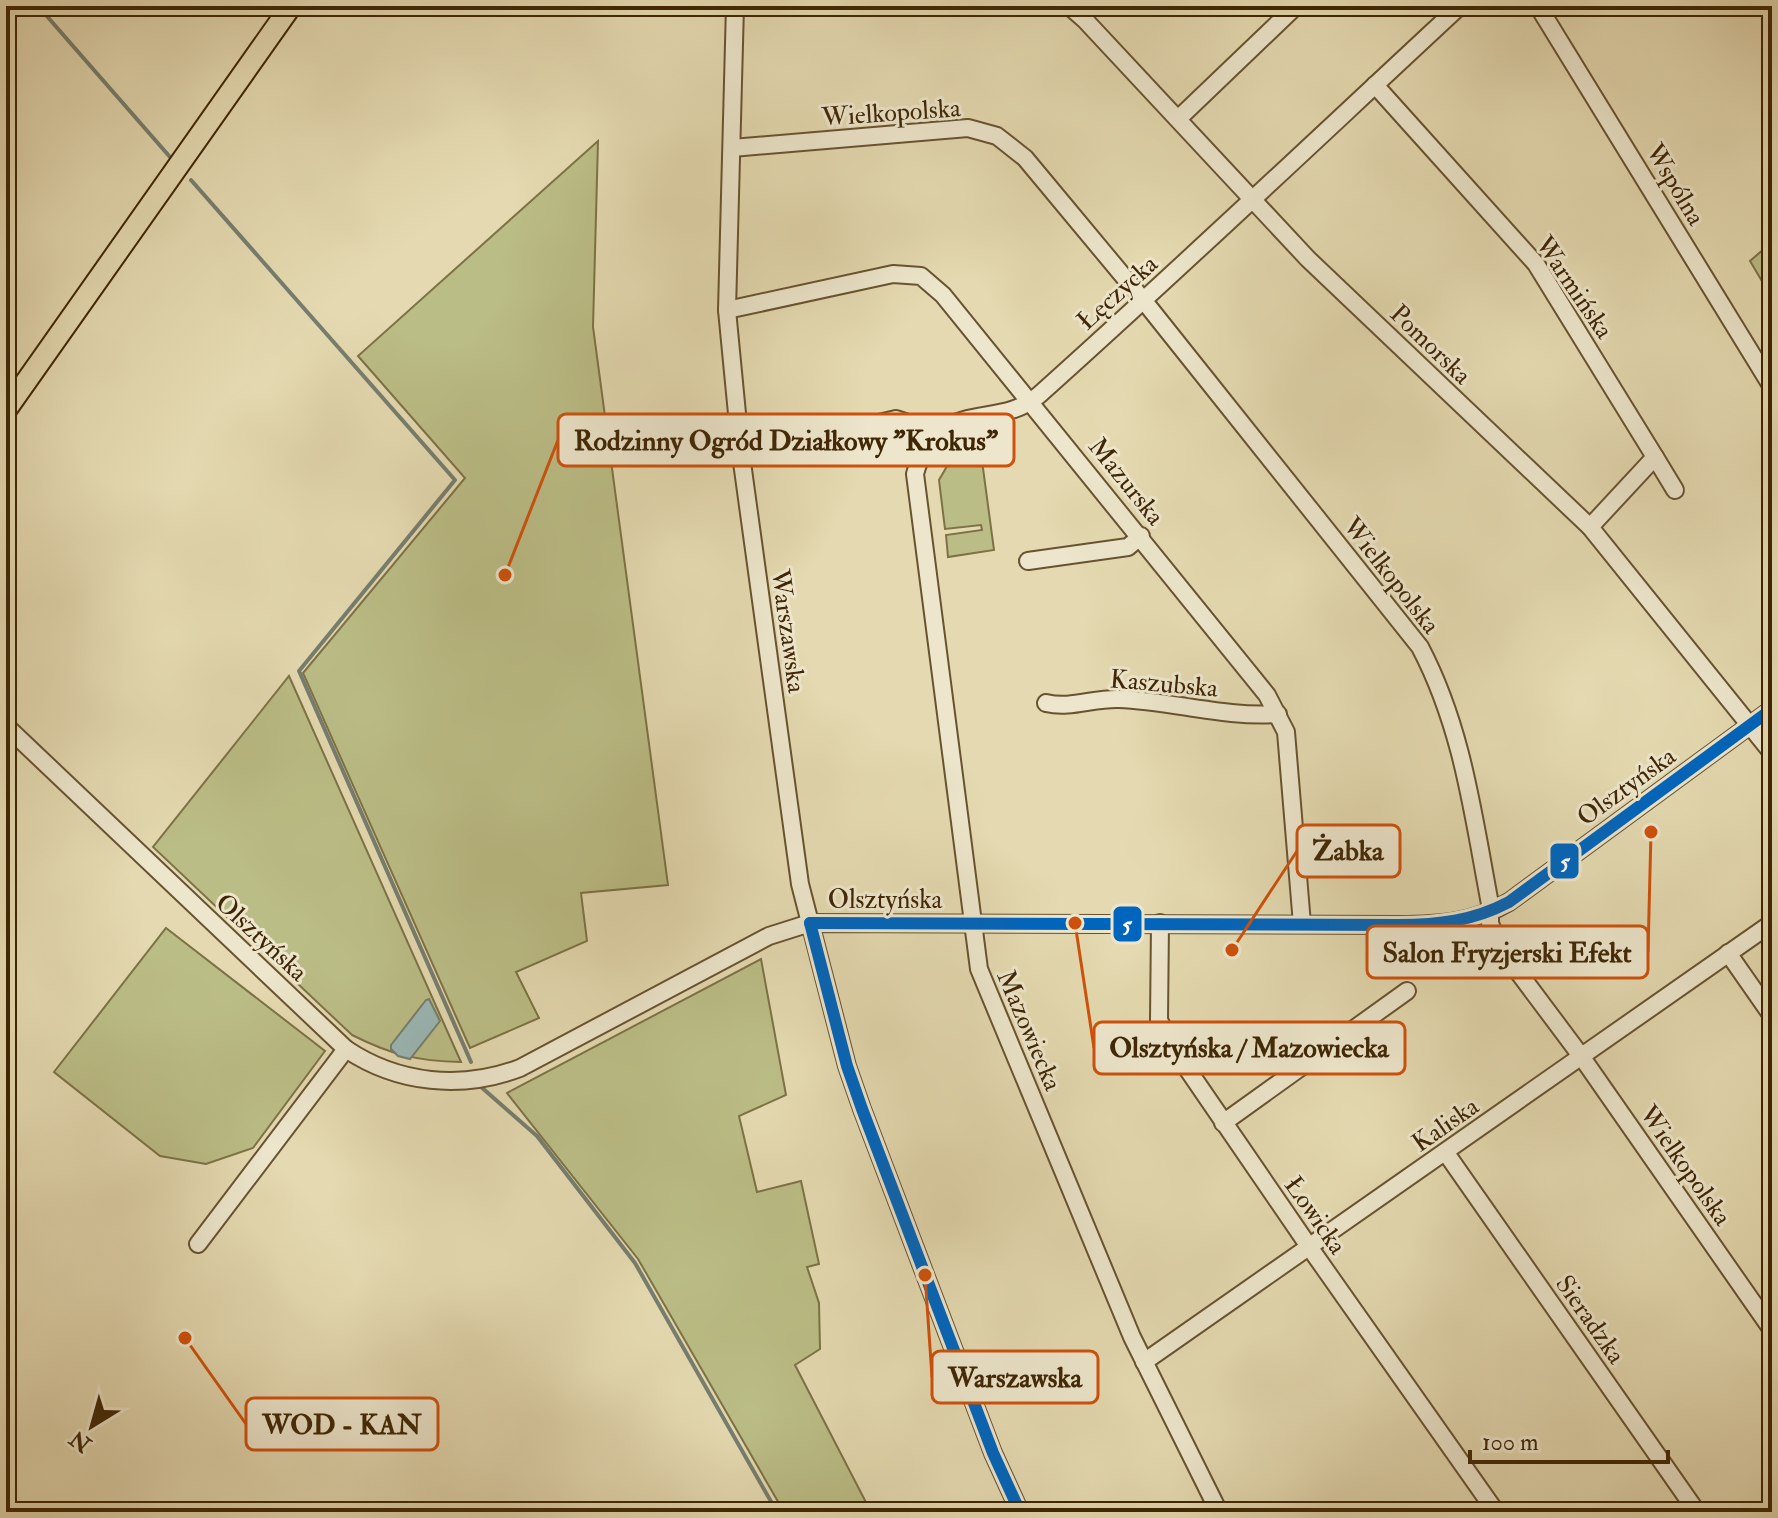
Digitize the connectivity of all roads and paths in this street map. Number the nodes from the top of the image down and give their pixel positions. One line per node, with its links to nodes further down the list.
1 (291, 6): 15 (main road)
2 (735, 6): 9 (street, Warszawska)
3 (1069, 6): 8 (street, Pomorska)
4 (1296, 6): 8 (street)
5 (1460, 6): 7 (street, Łęczycka)
6 (1538, 6): 13 (street, Wspólna)
7 (1375, 85): 10 (street, Łęczycka); 18 (street, Warmińska)
8 (1178, 119): 10 (street, Pomorska)
9 (732, 148): 11 (street, Wielkopolska); 12 (street, Warszawska)
10 (1251, 198): 11 (street, Łęczycka); 20 (street, Pomorska)
11 (1144, 301): 14 (street, Łęczycka); 29 (street, Wielkopolska)
12 (727, 310): 14 (street, Mazurska); 17 (street, Warszawska)
13 (1772, 387)
14 (1031, 401): 16 (street, Łęczycka); 21 (street, Mazurska)
15 (6, 410)
16 (931, 439): 17 (street); 31 (street, Mazowiecka)
17 (741, 455): 30 (street, Warszawska)
18 (1655, 457): 19 (street, Warmińska); 20 (street)
19 (1675, 490)
20 (1590, 527): 27 (street, Pomorska)
21 (1141, 536): 22 (street); 25 (street, Mazurska)
22 (1028, 561)
23 (1046, 703): 25 (street, Kaszubska)
24 (1772, 709): 27 (street, Olsztyńska)
25 (1278, 714): 34 (street, Mazurska)
26 (6, 726): 38 (street, Olsztyńska)
27 (1748, 726): 28 (street, Pomorska); 29 (street, Olsztyńska)
28 (1772, 753)
29 (1490, 913): 34 (street, Olsztyńska); 39 (street, Wielkopolska)
30 (810, 923): 31 (street, Olsztyńska); 38 (street, Olsztyńska); 46 (street, Warszawska)
31 (973, 923): 32 (street, Olsztyńska); 45 (street, Mazowiecka)
32 (1160, 923): 34 (street, Olsztyńska); 40 (street, Łowicka)
33 (1772, 923): 35 (street, Kaliska)
34 (1302, 924)
35 (1728, 953): 37 (street); 39 (street, Kaliska)
36 (1407, 991): 40 (street)
37 (1772, 1016)
38 (346, 1049): 42 (street)
39 (1581, 1056): 41 (street, Kaliska); 44 (street, Wielkopolska)
40 (1223, 1123): 43 (street, Łowicka)
41 (1446, 1153): 43 (street, Kaliska); 49 (street, Sieradzka)
42 (198, 1244)
43 (1310, 1248): 45 (street, Kaliska); 48 (street, Łowicka)
44 (1772, 1330)
45 (1144, 1362): 47 (street, Mazowiecka)
46 (1020, 1512)
47 (1219, 1512)
48 (1496, 1512)
49 (1697, 1512)

